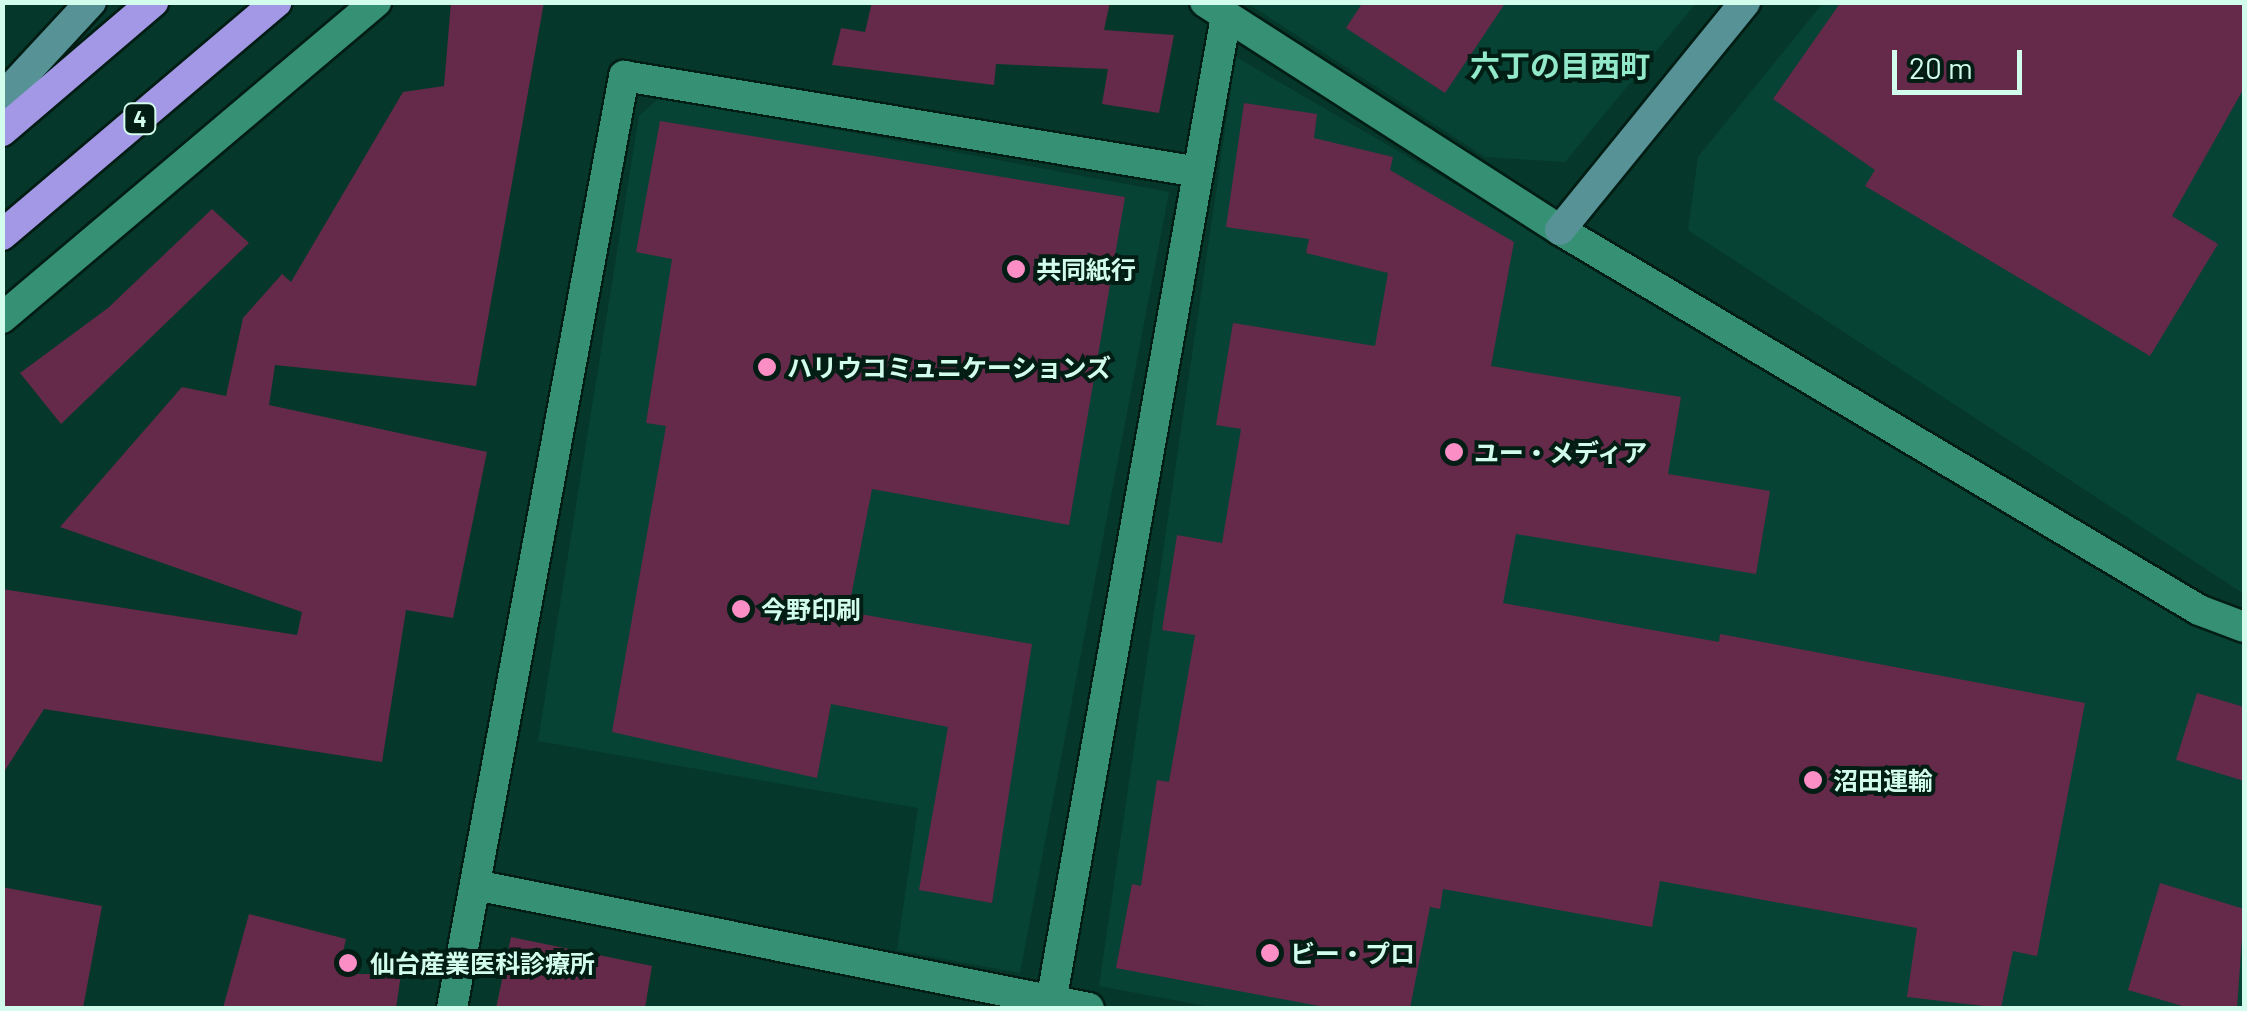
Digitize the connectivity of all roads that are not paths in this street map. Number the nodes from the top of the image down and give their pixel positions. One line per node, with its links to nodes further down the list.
1 (91, 2): 7 (street)
2 (152, 2): 8 (highway)
3 (277, 2): 11 (highway, 4)
4 (376, 2): 12 (street)
5 (1745, 2): 10 (street)
6 (1215, 9): 9 (street); 10 (street)
7 (2, 98)
8 (2, 131)
9 (1198, 172): 14 (street); 15 (street)
10 (1560, 230): 13 (street)
11 (2, 234)
12 (2, 318)
13 (2244, 627)
14 (475, 886): 15 (street); 16 (street)
15 (1051, 1005): 17 (street)
16 (452, 1008)
17 (1088, 1008)

